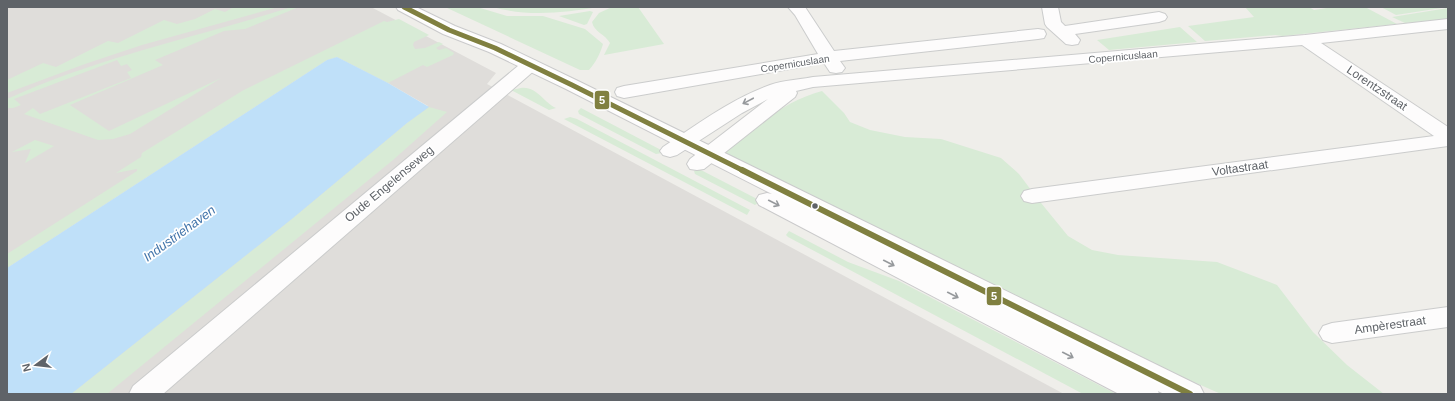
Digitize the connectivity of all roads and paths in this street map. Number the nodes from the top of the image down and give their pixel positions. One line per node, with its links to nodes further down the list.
1 (404, 7): 11 (street)
2 (796, 7): 9 (street)
3 (1050, 7): 6 (street)
4 (1159, 17): 6 (street)
5 (1448, 24): 8 (street, Copernicuslaan)
6 (1062, 31): 10 (street)
7 (1038, 34): 9 (street, Copernicuslaan)
8 (1305, 40): 10 (street, Copernicuslaan); 15 (street, Lorentzstraat)
9 (830, 57): 12 (street); 14 (street, Copernicuslaan)
10 (1094, 59): 12 (street, Copernicuslaan)
11 (525, 69): 17 (street); 22 (street, Oude Engelenseweg)
12 (842, 79): 13 (street, Copernicuslaan)
13 (798, 86): 17 (street, Copernicuslaan, one-way to 17); 18 (street, Copernicuslaan)
14 (624, 92)
15 (1448, 136)
16 (1448, 140): 19 (street, Voltastraat)
17 (678, 146): 18 (street)
18 (703, 159): 23 (street, one-way to 23); 24 (street)
19 (1032, 196)
20 (1448, 317): 21 (street, Ampèrestraat)
21 (1332, 333)
22 (142, 394)
23 (1145, 394)
24 (1190, 394)

